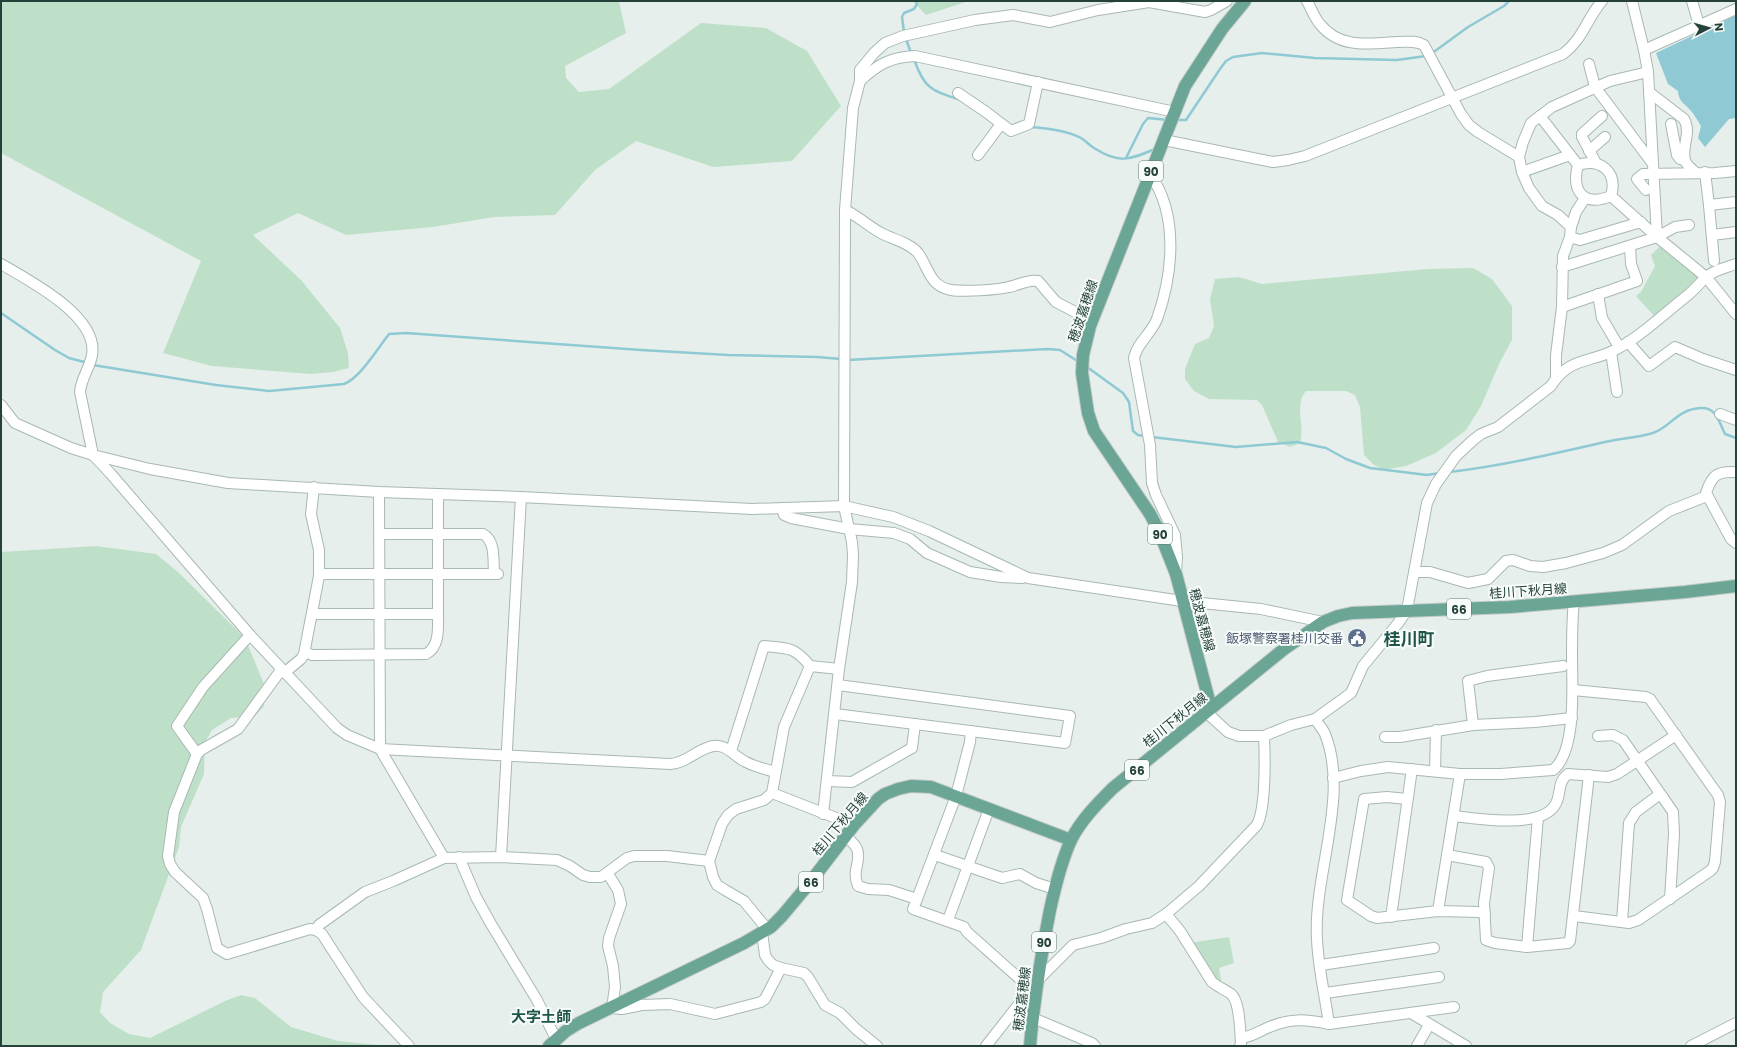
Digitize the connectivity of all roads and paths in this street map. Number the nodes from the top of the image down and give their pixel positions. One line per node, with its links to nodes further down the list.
1 (1227, 1): 12 (street)
2 (1245, 1): 18 (main road, 穂波嘉穂線 / 90)
3 (1307, 1): 17 (street)
4 (1602, 1): 17 (street)
5 (1632, 1): 9 (street)
6 (1692, 1): 8 (street)
7 (1736, 9): 8 (street)
8 (1699, 25): 9 (street)
9 (1644, 50): 11 (street)
10 (1589, 64): 14 (street)
11 (1648, 72): 14 (street); 15 (street)
12 (860, 81): 13 (street); 42 (street)
13 (1038, 82): 18 (street); 21 (street)
14 (1595, 87): 19 (street); 32 (street)
15 (1649, 92): 29 (street); 32 (street)
16 (958, 93): 21 (street)
17 (1453, 98): 24 (street); 28 (street)
18 (1175, 112): 24 (main road, 穂波嘉穂線 / 90)
19 (1540, 116): 27 (street); 28 (street)
20 (1602, 116): 25 (street)
21 (1001, 124): 26 (street)
22 (1671, 124): 29 (street)
23 (1604, 137): 25 (street)
24 (1164, 140): 36 (main road, 穂波嘉穂線 / 90)
25 (1589, 151): 30 (street)
26 (978, 154)
27 (1570, 155): 31 (street); 34 (street)
28 (1519, 158): 34 (street)
29 (1684, 160): 35 (street)
30 (1596, 163): 31 (street); 38 (street)
31 (1578, 165): 39 (street)
32 (1653, 169): 35 (street); 37 (street); 48 (street)
33 (1736, 171): 35 (street)
34 (1522, 172): 45 (street)
35 (1700, 172): 41 (street)
36 (1150, 174): 58 (main road, 穂波嘉穂線 / 90); 83 (street)
37 (1646, 190)
38 (1611, 196): 39 (street); 43 (street)
39 (1585, 198): 45 (street)
40 (1736, 202): 41 (street)
41 (1709, 205): 47 (street)
42 (844, 210): 58 (street); 73 (street)
43 (1641, 222): 45 (street); 48 (street)
44 (1689, 225): 48 (street)
45 (1570, 232): 53 (street)
46 (1736, 232): 47 (street)
47 (1712, 235): 50 (street)
48 (1657, 237): 49 (street); 54 (street)
49 (1630, 246): 53 (street); 55 (street)
50 (1714, 261)
51 (1, 264): 66 (street)
52 (1736, 264): 54 (street)
53 (1562, 267): 56 (street)
54 (1706, 277): 57 (street); 59 (street)
55 (1598, 294): 56 (street); 59 (street)
56 (1562, 307): 61 (street)
57 (1736, 314)
58 (1090, 326): 83 (main road, 穂波嘉穂線 / 90)
59 (1620, 347): 60 (street); 61 (street); 62 (street)
60 (1736, 370)
61 (1556, 378): 79 (street)
62 (1617, 392)
63 (1, 405): 66 (street)
64 (1720, 414): 65 (street)
65 (1736, 420)
66 (93, 456): 68 (street); 93 (street)
67 (1736, 472): 71 (street)
68 (314, 487): 69 (street); 80 (street)
69 (379, 492): 70 (street); 76 (street)
70 (438, 494): 72 (street); 77 (street)
71 (1707, 496): 78 (street); 79 (street)
72 (521, 497): 74 (street); 117 (street)
73 (844, 506): 74 (street); 75 (street); 84 (street)
74 (782, 508): 75 (street)
75 (849, 529): 84 (street); 98 (street)
76 (380, 534): 77 (street); 81 (street)
77 (438, 534): 82 (street); 82 (street)
78 (1736, 543)
79 (1414, 572): 88 (street)
80 (320, 574): 81 (street); 89 (street)
81 (380, 574): 82 (street); 91 (street)
82 (438, 574): 90 (street)
83 (1176, 574): 86 (main road, 穂波嘉穂線 / 90)
84 (1028, 578): 86 (street)
85 (1736, 586): 87 (main road, 桂川下秋月線 / 66)
86 (1182, 601): 92 (street); 102 (main road, 穂波嘉穂線 / 90)
87 (1574, 601): 88 (main road, 桂川下秋月線 / 66); 101 (street)
88 (1407, 610): 92 (main road, 桂川下秋月線 / 66); 105 (street)
89 (313, 614): 91 (street); 94 (street)
90 (438, 614): 91 (street); 95 (street)
91 (380, 615): 95 (street)
92 (1323, 622): 102 (main road, 桂川下秋月線 / 66)
93 (250, 635): 99 (street); 116 (street)
94 (305, 652): 95 (street); 99 (street)
95 (380, 654): 114 (street)
96 (810, 666): 98 (street); 115 (street); 121 (street)
97 (1563, 666): 107 (street)
98 (839, 668): 100 (street)
99 (282, 672): 114 (street); 116 (street)
100 (838, 685): 103 (street); 109 (street)
101 (1572, 690): 104 (street); 110 (street)
102 (1208, 710): 111 (street); 136 (main road, 桂川下秋月線 / 66)
103 (835, 714): 106 (street); 125 (street)
104 (1572, 718): 107 (street); 122 (street)
105 (1315, 719): 111 (street); 124 (street)
106 (915, 724): 109 (street); 125 (street)
107 (1473, 724): 108 (street)
108 (1436, 730): 113 (street); 120 (street)
109 (971, 732): 128 (street)
110 (1676, 735): 118 (street); 146 (street)
111 (1264, 736): 149 (street)
112 (1598, 736): 118 (street)
113 (1385, 737)
114 (380, 749): 117 (street); 141 (street)
115 (731, 752): 117 (street); 121 (street)
116 (197, 754): 155 (street)
117 (508, 755): 140 (street)
118 (1637, 762): 123 (street); 127 (street)
119 (1412, 769): 120 (street); 124 (street); 129 (street)
120 (1436, 770): 122 (street)
121 (775, 772): 126 (street)
122 (1460, 774): 132 (street)
123 (1588, 775): 133 (street); 151 (street)
124 (1333, 778): 159 (street)
125 (827, 781): 131 (street)
126 (772, 793): 131 (street); 142 (street)
127 (1660, 794): 146 (street); 154 (street)
128 (956, 796): 130 (main road, 桂川下秋月線 / 66); 134 (main road, 桂川下秋月線 / 66); 137 (street)
129 (1407, 799): 152 (street); 152 (street)
130 (989, 809): 136 (main road, 桂川下秋月線 / 66); 143 (street)
131 (823, 814): 134 (street)
132 (1454, 816): 133 (street); 138 (street)
133 (1538, 817): 157 (street)
134 (854, 825): 135 (main road, 桂川下秋月線 / 66)
135 (846, 837): 147 (street); 156 (main road, 桂川下秋月線 / 66)
136 (1072, 840): 145 (main road, 穂波嘉穂線 / 90)
137 (935, 855): 143 (street); 147 (street)
138 (1448, 855): 148 (street); 150 (street)
139 (459, 857): 140 (street); 141 (street); 171 (street)
140 (501, 857): 144 (street)
141 (444, 858): 155 (street)
142 (710, 861): 144 (street); 156 (street)
143 (968, 867): 145 (street); 153 (street)
144 (608, 874): 165 (street)
145 (1055, 889): 162 (main road, 穂波嘉穂線 / 90)
146 (1670, 898): 154 (street)
147 (918, 899): 153 (street)
148 (1438, 911): 150 (street); 152 (street)
149 (1166, 914): 162 (street); 172 (street)
150 (1485, 914): 157 (street)
151 (1574, 916): 154 (street); 157 (street)
152 (1391, 917)
153 (948, 920): 162 (street)
154 (1622, 922)
155 (316, 930): 173 (street)
156 (764, 931): 160 (street); 165 (main road, 桂川下秋月線 / 66)
157 (1527, 947)
158 (1434, 948): 159 (street)
159 (1321, 965): 163 (street)
160 (781, 968): 165 (street); 174 (street)
161 (1439, 976): 163 (street)
162 (1034, 985): 167 (main road, 穂波嘉穂線 / 90); 175 (street)
163 (1325, 993): 169 (street)
164 (1454, 1007): 166 (street)
165 (612, 1008): 171 (main road, 桂川下秋月線 / 66)
166 (1411, 1013): 169 (street); 170 (street)
167 (1033, 1018): 176 (main road, 穂波嘉穂線 / 90); 177 (street)
168 (1736, 1023): 180 (street)
169 (1329, 1024): 172 (street)
170 (1429, 1025): 178 (street); 179 (street)
171 (554, 1042)
172 (1240, 1042)
173 (409, 1046)
174 (877, 1046)
175 (986, 1046)
176 (1030, 1046)
177 (1095, 1046)
178 (1417, 1046)
179 (1466, 1046)
180 (1691, 1046)

